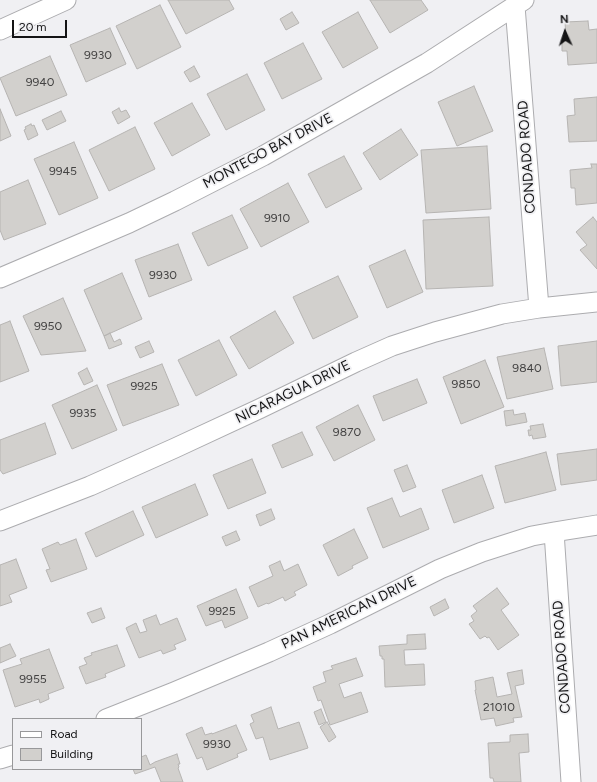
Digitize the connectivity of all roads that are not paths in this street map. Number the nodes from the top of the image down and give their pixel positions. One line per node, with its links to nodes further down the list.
1 (66, 0): 3 (street)
2 (519, 3): 4 (street, MONTEGO BAY DRIVE); 6 (street, CONDADO ROAD)
3 (0, 30)
4 (0, 278)
5 (597, 302): 6 (street, NICARAGUA DRIVE)
6 (539, 308): 7 (street, NICARAGUA DRIVE)
7 (0, 521)
8 (597, 526): 9 (street, PAN AMERICAN DRIVE)
9 (554, 532): 10 (street, PAN AMERICAN DRIVE); 13 (street, CONDADO ROAD)
10 (109, 718)
11 (12, 755): 12 (street)
12 (0, 759)
13 (571, 782)

